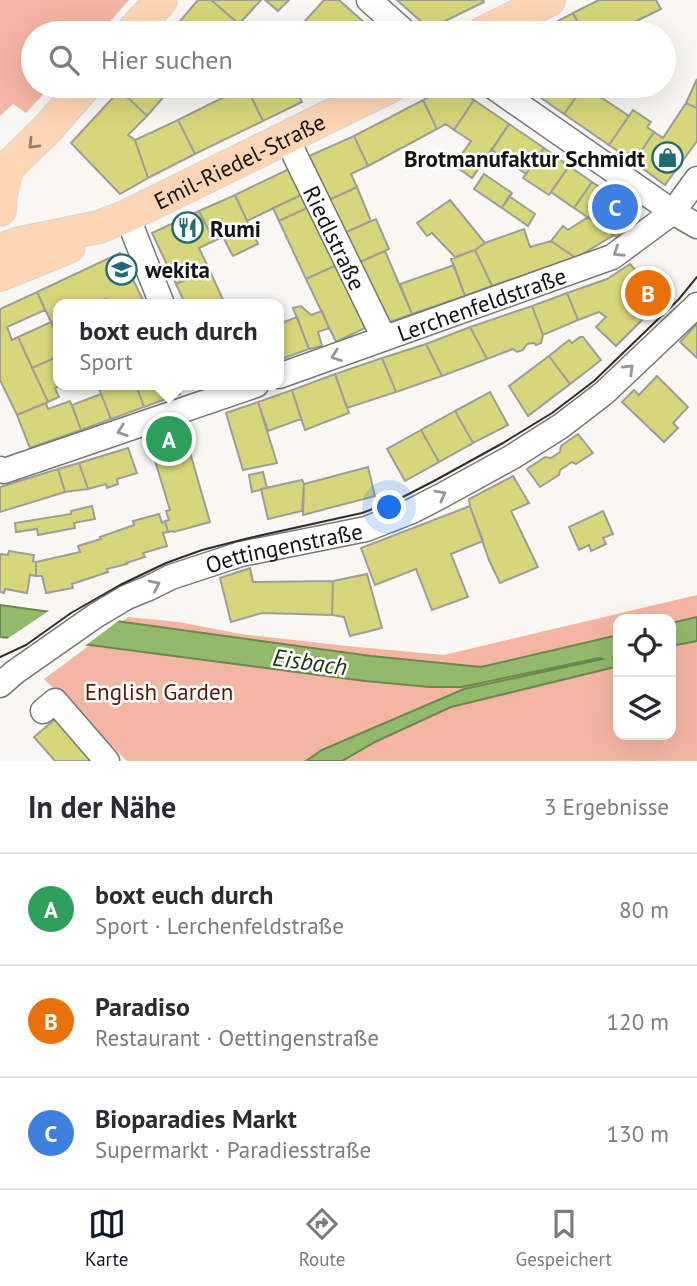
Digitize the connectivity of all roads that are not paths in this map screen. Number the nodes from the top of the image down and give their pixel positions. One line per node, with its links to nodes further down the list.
1 (160, 0): 4 (main road)
2 (369, 0): 5 (street)
3 (549, 0): 6 (main road)
4 (142, 21)
5 (393, 21)
6 (507, 21)
7 (74, 98): 11 (main road, one-way to 11)
8 (366, 98): 10 (main road, Emil-Riedel-Straße)
9 (509, 98): 14 (street)
10 (286, 137): 16 (main road, Emil-Riedel-Straße); 22 (street, Riedlstraße)
11 (4, 173): 13 (main road)
12 (697, 179): 14 (street)
13 (0, 210)
14 (673, 212): 17 (street); 22 (street, Lerchenfeldstraße, one-way to 22)
15 (0, 220): 18 (main road)
16 (113, 221): 18 (main road); 19 (main road); 20 (street)
17 (697, 226)
18 (10, 247)
19 (0, 275)
20 (159, 299)
21 (697, 305): 27 (street, Oettingenstraße, one-way to 21)
22 (384, 338): 23 (street, Lerchenfeldstraße, one-way to 23)
23 (284, 374)
24 (227, 390): 25 (street)
25 (198, 395): 26 (street, one-way to 26)
26 (2, 470)
27 (5, 672)
28 (43, 711): 29 (street)
29 (107, 761)

